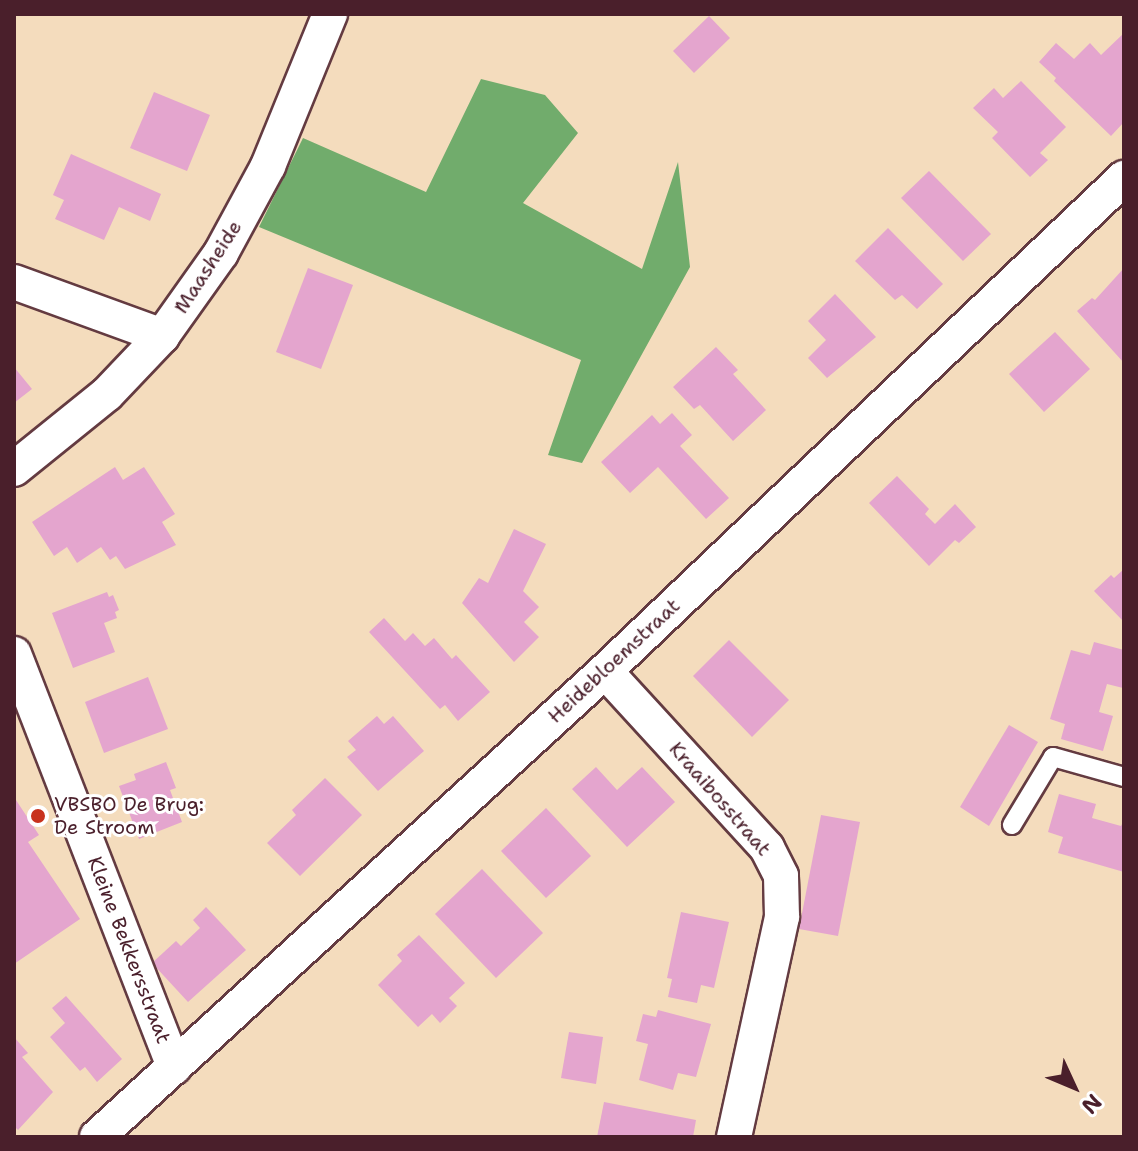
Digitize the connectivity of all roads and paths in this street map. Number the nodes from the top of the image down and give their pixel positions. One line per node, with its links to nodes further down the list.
1 (330, 14): 4 (street, Maasheide)
2 (1124, 178): 7 (street, Heidebloemstraat)
3 (14, 282): 4 (street)
4 (162, 336): 5 (street, Maasheide)
5 (14, 469)
6 (14, 654): 10 (street, Kleine Bekkersstraat)
7 (605, 671): 10 (street, Heidebloemstraat); 12 (street, Kraaibosstraat)
8 (1124, 777): 9 (lane)
9 (1012, 825)
10 (174, 1067): 11 (street, Heidebloemstraat)
11 (97, 1137)
12 (734, 1137)

